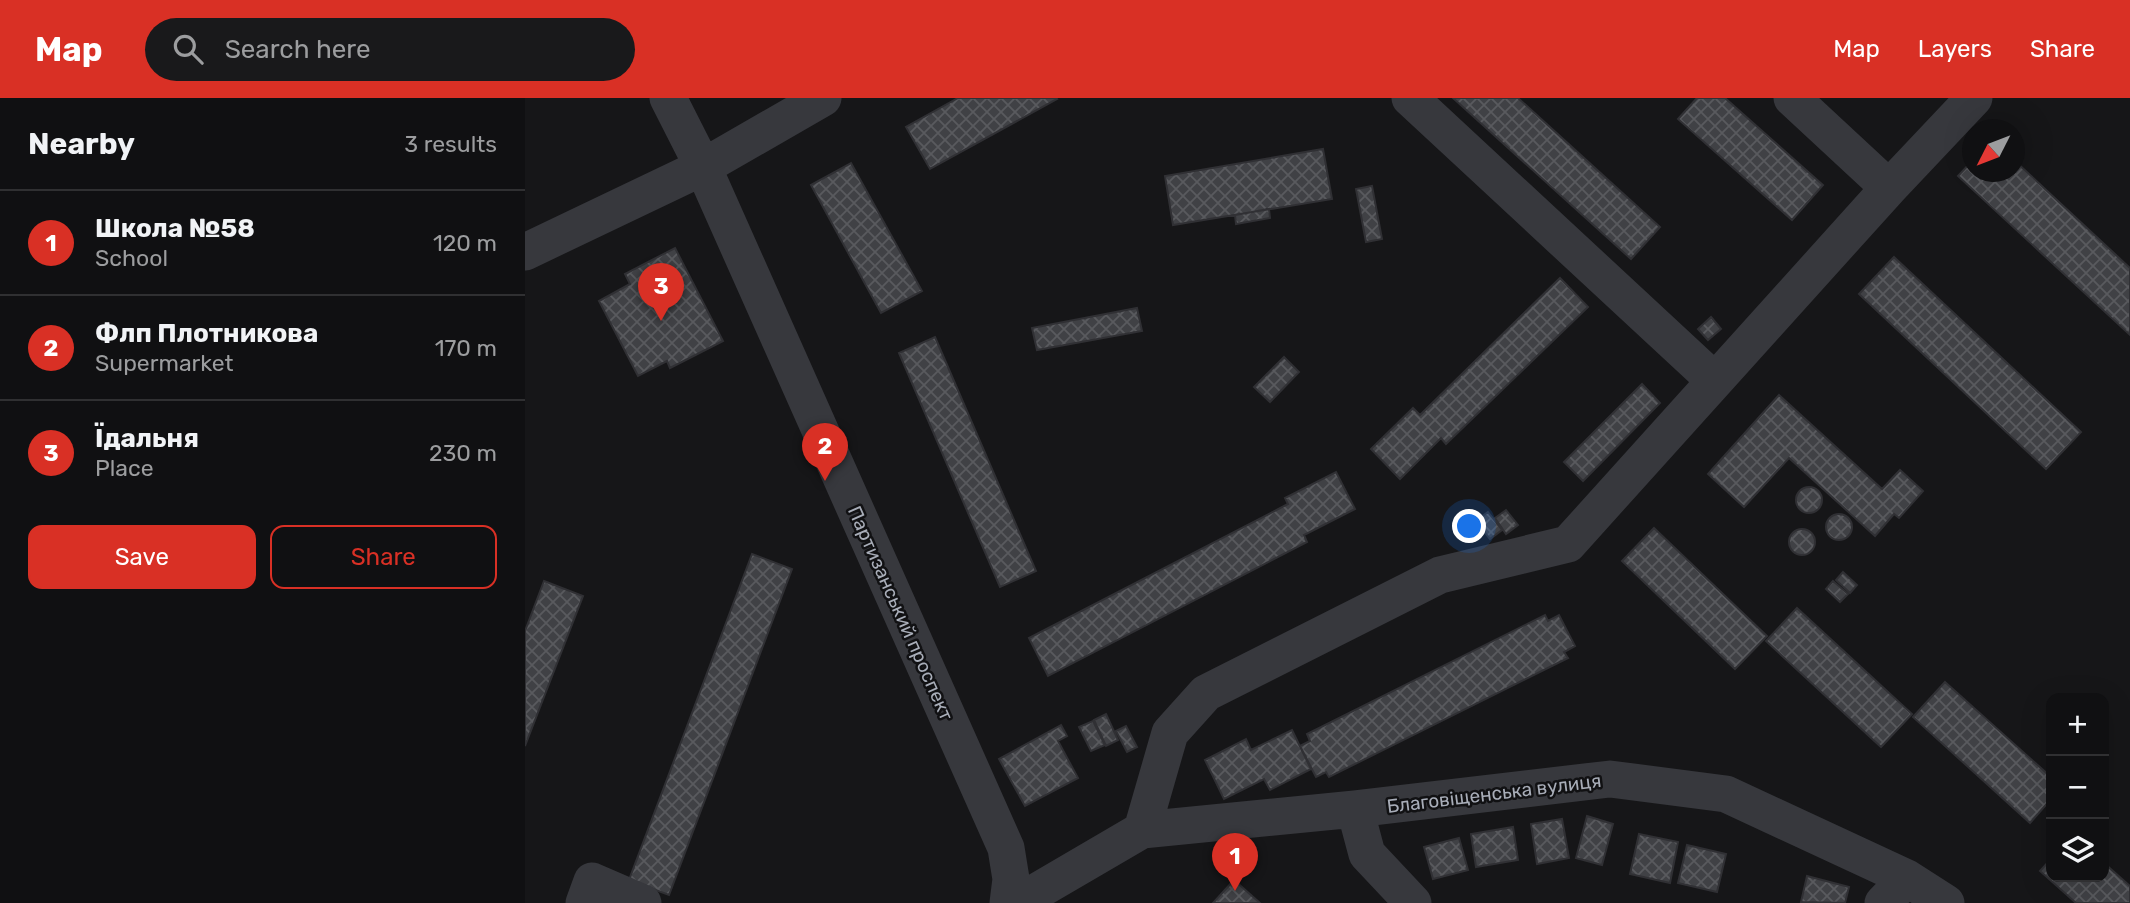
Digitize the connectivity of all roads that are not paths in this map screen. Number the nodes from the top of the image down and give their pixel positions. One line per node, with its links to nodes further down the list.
1 (668, 98): 6 (street, Партизанський проспект)
2 (823, 98): 6 (street)
3 (1410, 98): 9 (street)
4 (1792, 98): 7 (street)
5 (1974, 98): 7 (street)
6 (703, 166): 8 (street); 15 (street, Партизанський проспект)
7 (1889, 188): 9 (street)
8 (525, 252)
9 (1715, 381): 11 (street)
10 (1355, 808): 11 (street, Благовіщенська вулиця); 12 (street, Благовіщенська вулиця); 17 (street)
11 (1142, 830): 16 (street)
12 (1895, 891): 18 (street, Благовіщенська вулиця)
13 (584, 903): 14 (street)
14 (643, 903)
15 (1008, 903)
16 (1017, 903)
17 (1413, 903)
18 (1946, 903)

